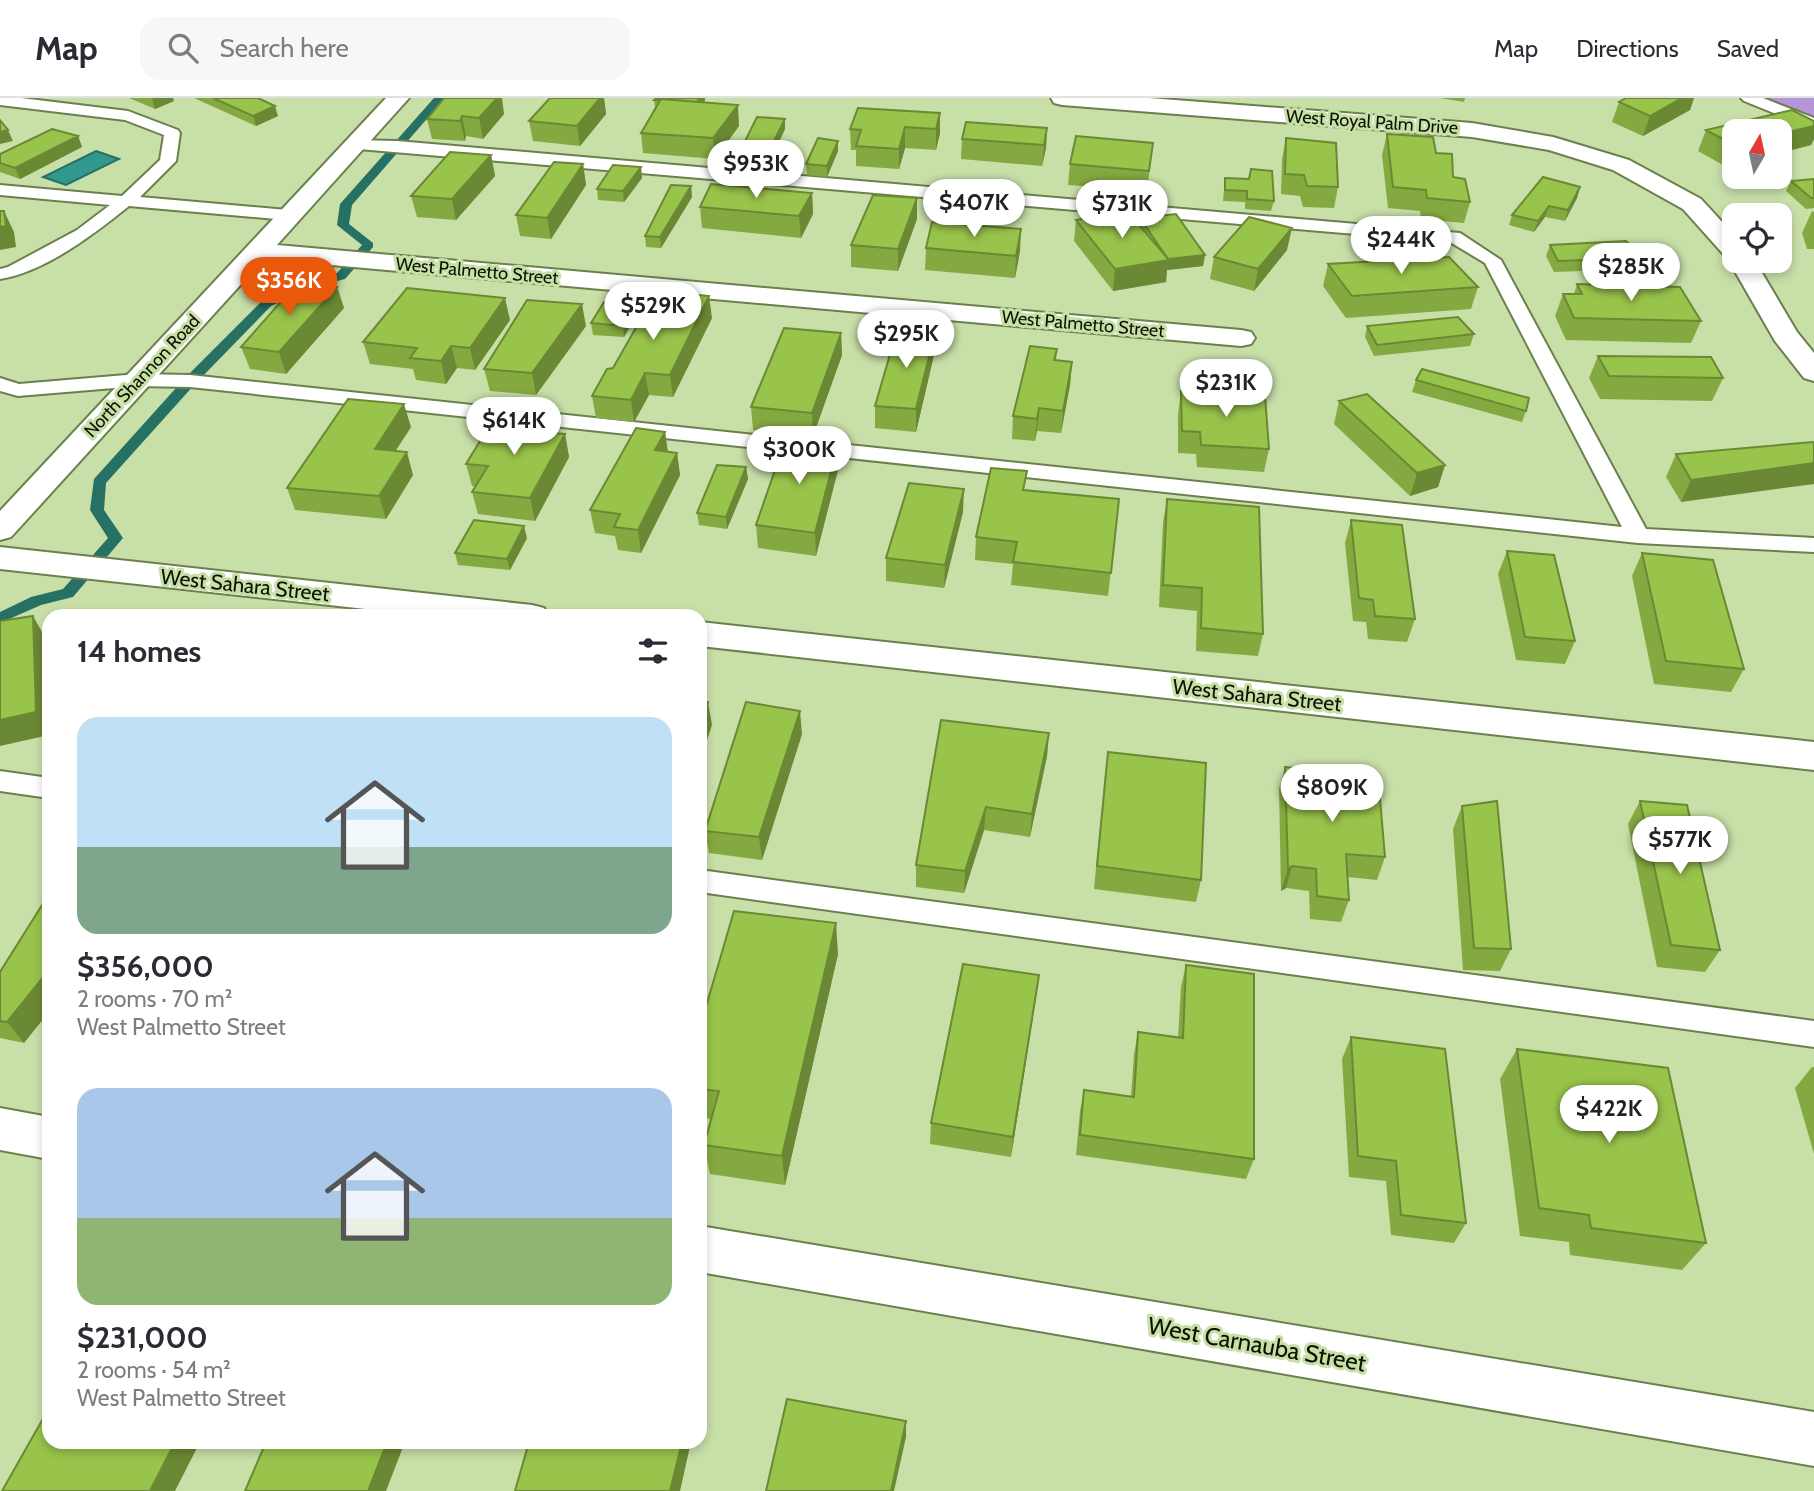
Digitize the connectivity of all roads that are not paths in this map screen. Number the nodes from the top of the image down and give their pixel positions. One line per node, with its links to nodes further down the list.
1 (398, 98): 6 (street, North Shannon Road)
2 (1062, 98): 10 (street, West Royal Palm Drive)
3 (1749, 98): 5 (lane)
4 (0, 100): 8 (lane)
5 (1814, 124)
6 (353, 145): 9 (street, North Shannon Road); 19 (lane)
7 (0, 190): 8 (lane)
8 (127, 200): 9 (lane); 13 (lane)
9 (287, 215): 11 (street, North Shannon Road)
10 (1722, 237)
11 (256, 251): 14 (street, West Palmetto Street); 16 (street, North Shannon Road)
12 (1749, 273): 15 (street)
13 (0, 274)
14 (1241, 338)
15 (1814, 372)
16 (138, 380): 17 (lane); 18 (street, North Shannon Road); 19 (lane)
17 (0, 384)
18 (0, 530)
19 (1638, 536): 20 (lane)
20 (1814, 545)
21 (0, 558): 22 (street, West Sahara Street)
22 (468, 609)
23 (707, 635): 24 (street, West Sahara Street)
24 (1814, 756)
25 (0, 781): 26 (lane)
26 (42, 787)
27 (707, 882): 28 (lane)
28 (1814, 1034)
29 (0, 1129): 30 (street)
30 (42, 1137)
31 (707, 1250): 32 (street, West Carnauba Street)
32 (1814, 1439)

